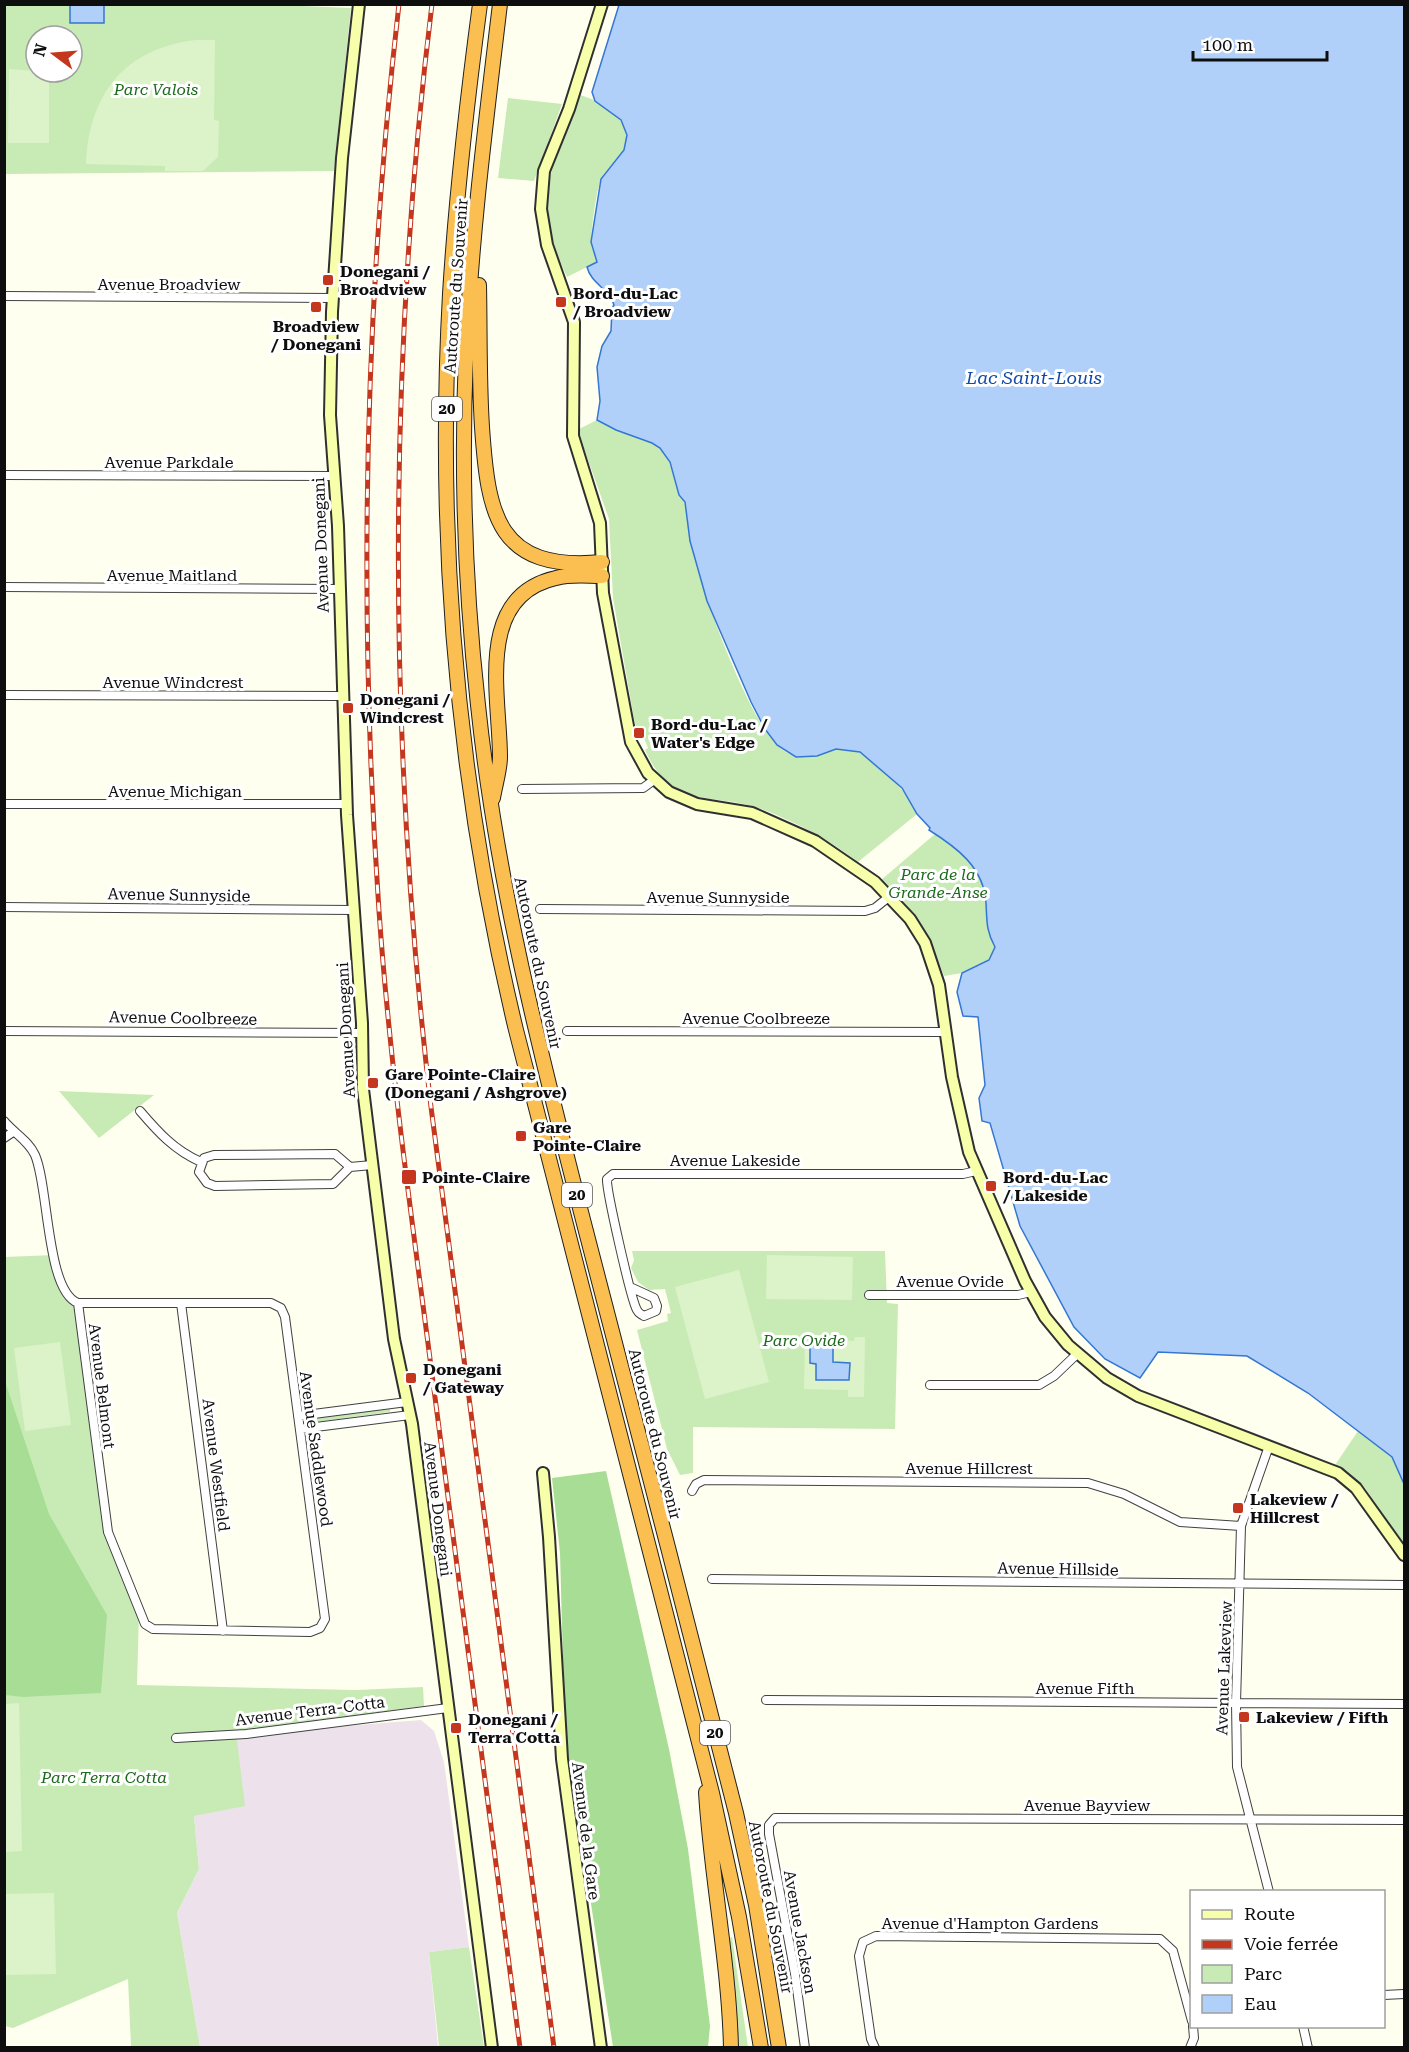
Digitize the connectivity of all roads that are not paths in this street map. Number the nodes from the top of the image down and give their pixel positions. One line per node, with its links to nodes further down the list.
1 (359, 4): 7 (street, Avenue Donegani)
2 (480, 4): 62 (highway, Autoroute du Souvenir / 20)
3 (500, 4): 5 (highway, Autoroute du Souvenir / 20)
4 (602, 4): 10 (street)
5 (479, 189): 10 (highway); 19 (highway, Autoroute du Souvenir / 20)
6 (4, 296): 7 (street, Avenue Broadview)
7 (333, 298): 9 (street, Avenue Donegani)
8 (4, 475): 9 (street, Avenue Parkdale)
9 (334, 476): 12 (street, Avenue Donegani)
10 (602, 569): 15 (street); 19 (highway)
11 (4, 587): 12 (street, Avenue Maitland)
12 (339, 590): 14 (street, Avenue Donegani)
13 (4, 695): 14 (street, Avenue Windcrest)
14 (341, 696): 18 (street, Avenue Donegani)
15 (654, 780): 16 (street); 20 (street)
16 (522, 789)
17 (4, 804): 18 (street, Avenue Michigan)
18 (346, 804): 23 (street, Avenue Donegani)
19 (491, 808): 77 (highway, Autoroute du Souvenir / 20)
20 (890, 896): 22 (street, Avenue Sunnyside); 26 (street)
21 (4, 907): 23 (street, Avenue Sunnyside)
22 (540, 909)
23 (353, 910): 27 (street, Avenue Donegani)
24 (4, 1031): 27 (street, Avenue Coolbreeze)
25 (567, 1031): 26 (street, Avenue Coolbreeze)
26 (945, 1032): 35 (street)
27 (362, 1033): 33 (street, Avenue Donegani)
28 (140, 1110): 32 (street)
29 (4, 1121): 30 (street, Avenue Belmont)
30 (13, 1132): 31 (street); 39 (street, Avenue Belmont)
31 (4, 1138)
32 (201, 1162): 34 (street); 34 (street)
33 (372, 1165): 34 (street); 43 (street, Avenue Donegani)
34 (350, 1167)
35 (976, 1171): 36 (street, Avenue Lakeside); 37 (street)
36 (630, 1287)
37 (1031, 1292): 38 (street, Avenue Ovide); 41 (street)
38 (869, 1294)
39 (78, 1303): 40 (street, Avenue Saddlewood); 55 (street, Avenue Belmont)
40 (181, 1303): 45 (street, Avenue Saddlewood); 56 (street, Avenue Westfield)
41 (1077, 1354): 42 (street); 47 (street)
42 (930, 1385)
43 (407, 1402): 44 (street, Avenue Donegani); 45 (street)
44 (410, 1414): 46 (street); 60 (street, Avenue Donegani)
45 (298, 1416): 46 (street, Avenue Saddlewood)
46 (300, 1429): 56 (street, Avenue Saddlewood)
47 (1269, 1446): 50 (street, Avenue Lakeview); 51 (street)
48 (543, 1473): 74 (street, Avenue de la Gare)
49 (692, 1491): 50 (street, Avenue Hillcrest)
50 (1241, 1526): 53 (street, Avenue Lakeview)
51 (1404, 1555)
52 (712, 1579): 53 (street, Avenue Hillside)
53 (1240, 1583): 54 (street, Avenue Hillside); 58 (street, Avenue Lakeview)
54 (1404, 1585)
55 (153, 1629): 56 (street, Avenue Saddlewood)
56 (223, 1631)
57 (766, 1700): 58 (street, Avenue Fifth)
58 (1236, 1703): 59 (street, Avenue Fifth); 63 (street, Avenue Lakeview)
59 (1404, 1704)
60 (448, 1708): 61 (street, Avenue Terra-Cotta); 73 (street, Avenue Donegani)
61 (176, 1738)
62 (704, 1760): 75 (highway); 76 (highway, Autoroute du Souvenir / 20)
63 (1250, 1820): 64 (street, Avenue Bayview); 65 (street, Avenue Bayview); 66 (street, Avenue Lakeview)
64 (1404, 1820)
65 (770, 1822): 78 (street, Avenue Jackson)
66 (1268, 1890)
67 (1404, 1994): 68 (street)
68 (1385, 1995)
69 (1188, 1997): 70 (street, Avenue d'Hampton Gardens); 79 (street, Avenue d'Hampton Gardens)
70 (1190, 2013)
71 (1193, 2028): 80 (street)
72 (1303, 2028): 81 (street)
73 (492, 2048)
74 (601, 2048)
75 (731, 2048)
76 (761, 2048)
77 (779, 2048)
78 (805, 2048)
79 (875, 2048)
80 (1190, 2048)
81 (1308, 2048)

